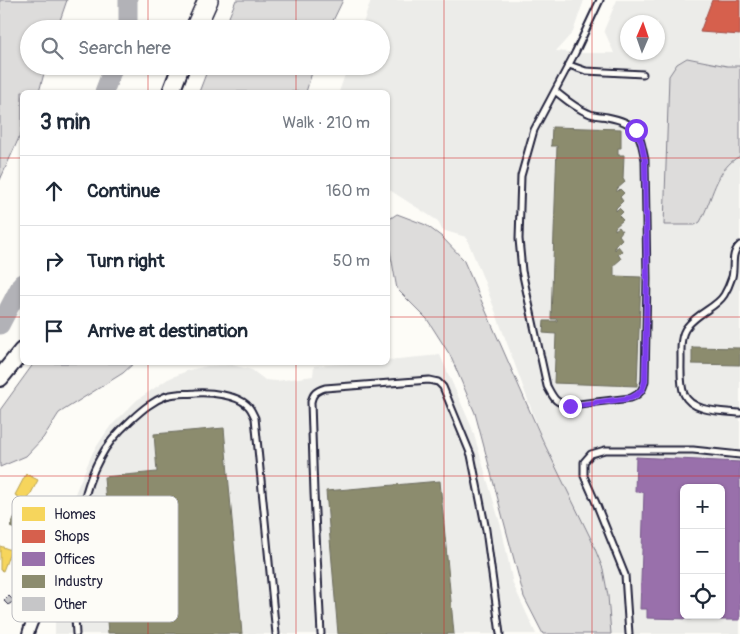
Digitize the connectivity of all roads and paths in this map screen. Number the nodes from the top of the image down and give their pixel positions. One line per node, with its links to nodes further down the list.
1 (198, 0): 4 (highway)
2 (208, 0): 5 (highway)
3 (600, 0): 6 (lane)
4 (195, 20)
5 (198, 20)
6 (569, 64): 7 (lane); 10 (lane)
7 (642, 74)
8 (178, 75): 9 (main road)
9 (172, 90)
10 (555, 92): 10 (lane)
11 (740, 245): 14 (lane)
12 (20, 353): 13 (main road)
13 (0, 378)
14 (740, 413)
15 (740, 455): 20 (lane)
16 (86, 496): 17 (lane)
17 (276, 634)
18 (321, 634): 19 (lane)
19 (500, 634)
20 (629, 634)

